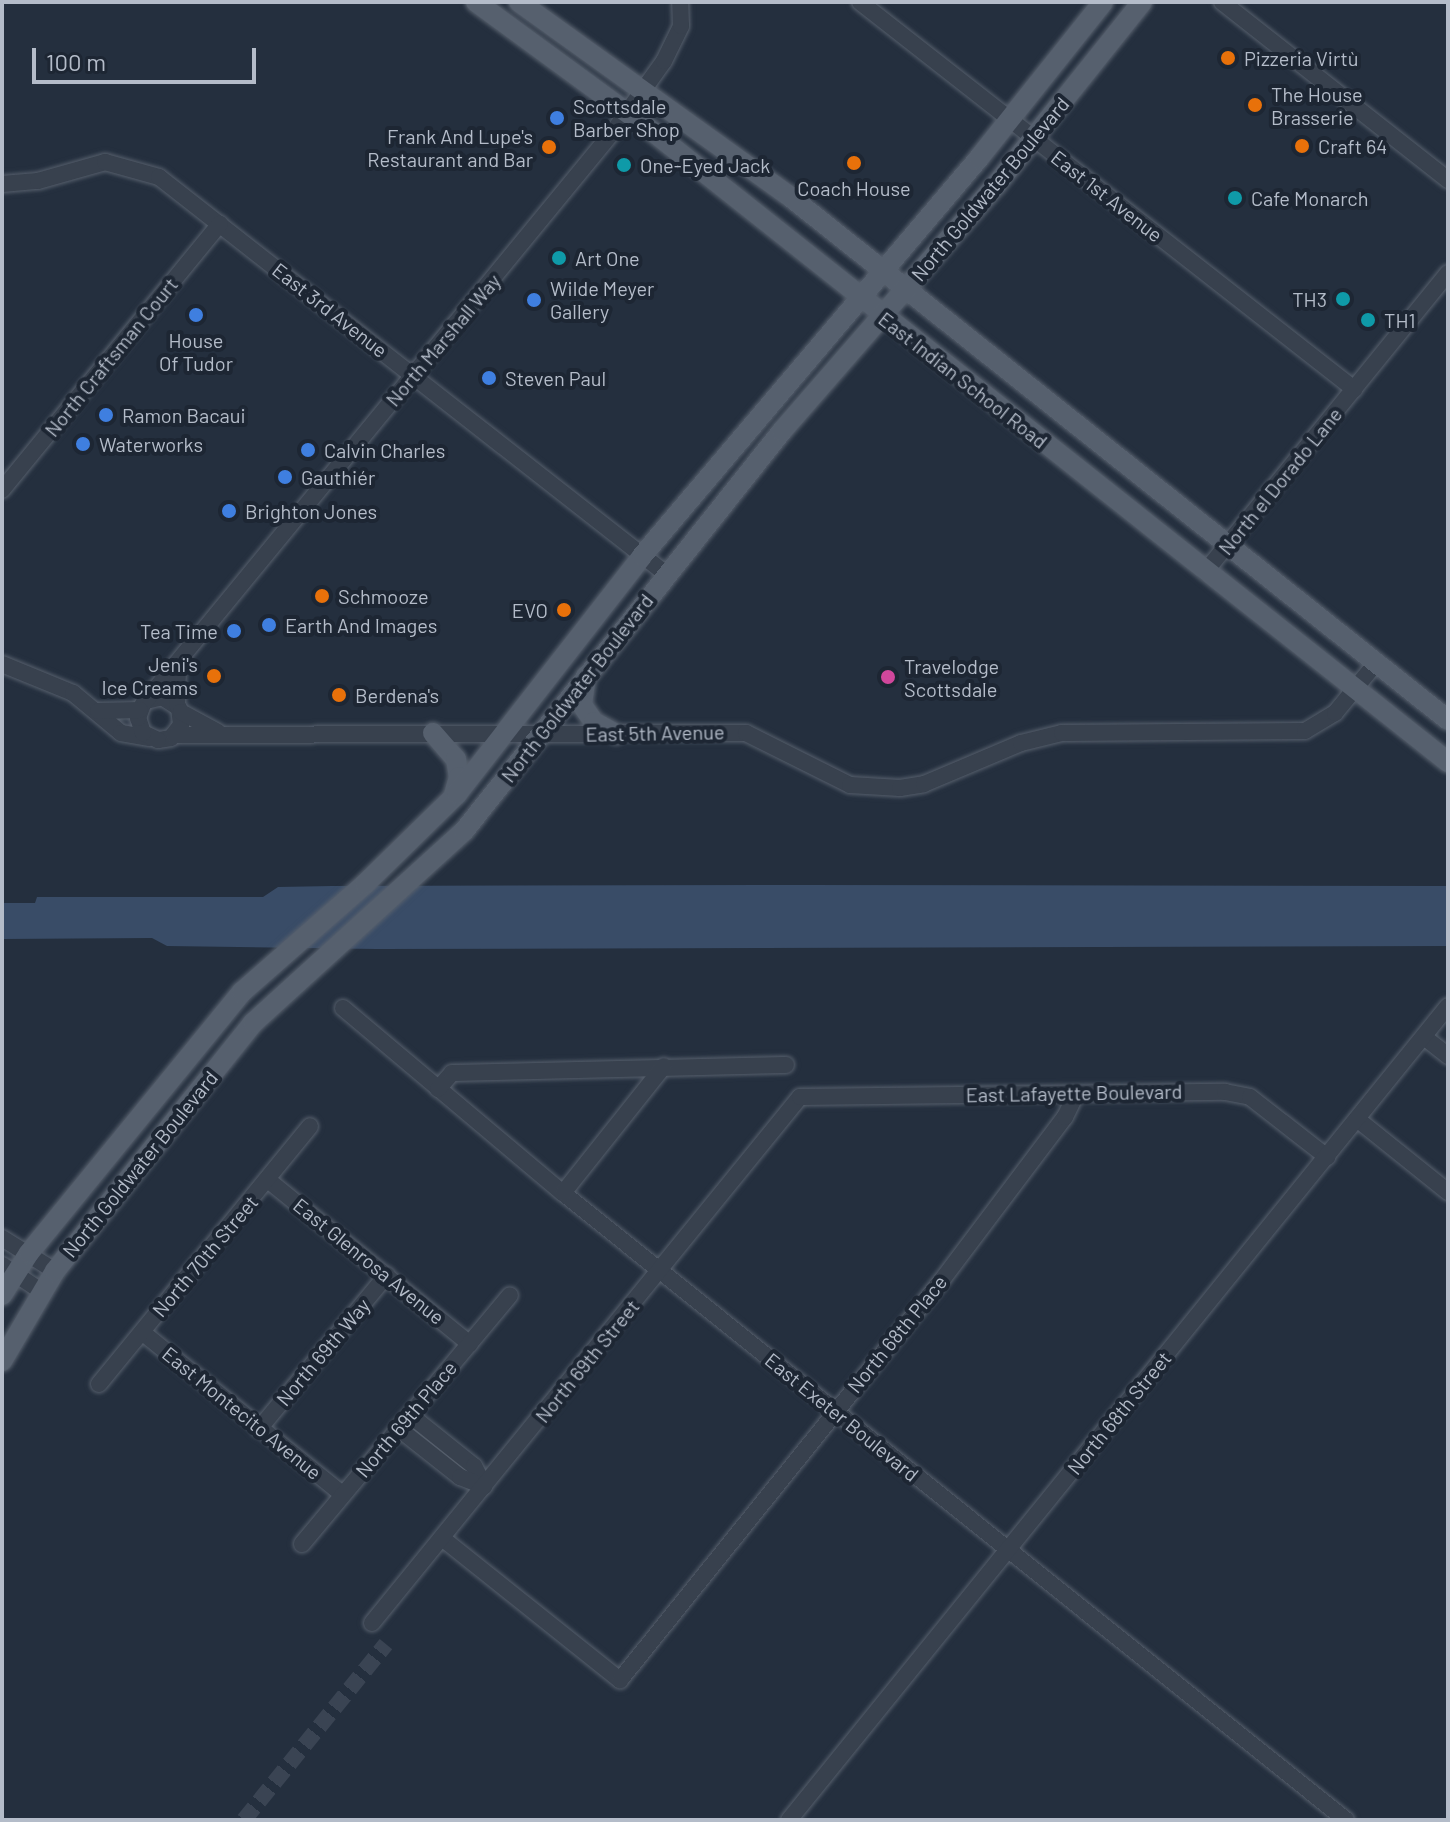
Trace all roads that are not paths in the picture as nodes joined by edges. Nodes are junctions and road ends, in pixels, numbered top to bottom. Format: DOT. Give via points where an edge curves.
graph roads {
  1 [pos="476,2"];
  2 [pos="519,2"];
  3 [pos="680,2"];
  4 [pos="860,2"];
  5 [pos="1103,2"];
  6 [pos="1142,2"];
  7 [pos="1222,2"];
  8 [pos="643,91"];
  9 [pos="627,112"];
  10 [pos="1011,119"];
  11 [pos="1034,138"];
  12 [pos="1448,180"];
  13 [pos="2,184"];
  14 [pos="220,224"];
  15 [pos="882,269"];
  16 [pos="1448,273"];
  17 [pos="907,289"];
  18 [pos="858,296"];
  19 [pos="881,316"];
  20 [pos="414,375"];
  21 [pos="1354,389"];
  22 [pos="2,490"];
  23 [pos="1228,543"];
  24 [pos="642,556"];
  25 [pos="1205,572"];
  26 [pos="666,574"];
  27 [pos="1376,663"];
  28 [pos="2,664"];
  29 [pos="178,665"];
  30 [pos="589,669"];
  31 [pos="1354,690"];
  32 [pos="143,705"];
  33 [pos="179,708"];
  34 [pos="98,711"];
  35 [pos="1448,720"];
  36 [pos="218,732"];
  37 [pos="433,733"];
  38 [pos="503,734"];
  39 [pos="616,734"];
  40 [pos="174,735"];
  41 [pos="538,735"];
  42 [pos="150,738"];
  43 [pos="1448,762"];
  44 [pos="453,798"];
  45 [pos="1448,1006"];
  46 [pos="343,1008"];
  47 [pos="1424,1037"];
  48 [pos="1448,1056"];
  49 [pos="786,1065"];
  50 [pos="664,1066"];
  51 [pos="438,1089"];
  52 [pos="1076,1094"];
  53 [pos="800,1097"];
  54 [pos="1357,1119"];
  55 [pos="310,1126"];
  56 [pos="1327,1157"];
  57 [pos="268,1180"];
  58 [pos="1448,1192"];
  59 [pos="563,1193"];
  60 [pos="2,1238"];
  61 [pos="29,1253"];
  62 [pos="9,1269"];
  63 [pos="660,1270"];
  64 [pos="55,1271"];
  65 [pos="387,1275"];
  66 [pos="41,1291"];
  67 [pos="2,1295"];
  68 [pos="510,1295"];
  69 [pos="142,1332"];
  70 [pos="470,1344"];
  71 [pos="2,1361"];
  72 [pos="99,1384"];
  73 [pos="835,1411"];
  74 [pos="404,1422"];
  75 [pos="259,1429"];
  76 [pos="484,1486"];
  77 [pos="342,1494"];
  78 [pos="442,1538"];
  79 [pos="302,1544"];
  80 [pos="1007,1550"];
  81 [pos="372,1623"];
  82 [pos="798,1817"];
  83 [pos="1346,1820"];
  1 -- 9 [label="main road, East Indian School Road"];
  2 -- 8 [label="main road, East Indian School Road"];
  3 -- 8 [label="street, North Marshall Way" via="681,26"];
  4 -- 10 [label="street, East 1st Avenue"];
  5 -- 10 [label="main road, North Goldwater Boulevard"];
  6 -- 11 [label="main road, North Goldwater Boulevard"];
  7 -- 12 [label="street"];
  8 -- 9 [label="street, North Marshall Way"];
  8 -- 15 [label="main road, East Indian School Road"];
  9 -- 18 [label="main road, East Indian School Road"];
  9 -- 20 [label="street, North Marshall Way"];
  10 -- 11 [label="street, East 1st Avenue"];
  10 -- 15 [label="main road, North Goldwater Boulevard"];
  11 -- 17 [label="main road, North Goldwater Boulevard"];
  11 -- 21 [label="street, East 1st Avenue"];
  13 -- 14 [label="street, East 3rd Avenue" via="120,163 159,177"];
  14 -- 20 [label="street, East 3rd Avenue"];
  14 -- 22 [label="street, North Craftsman Court"];
  15 -- 17 [label="main road, East Indian School Road"];
  15 -- 18 [label="main road, North Goldwater Boulevard"];
  16 -- 21 [label="street"];
  17 -- 19 [label="main road, North Goldwater Boulevard"];
  17 -- 23 [label="main road, East Indian School Road"];
  18 -- 19 [label="main road, East Indian School Road"];
  18 -- 24 [label="main road, North Goldwater Boulevard"];
  19 -- 25 [label="main road, East Indian School Road"];
  19 -- 26 [label="main road, North Goldwater Boulevard"];
  20 -- 24 [label="street, East 3rd Avenue"];
  20 -- 29 [label="street, North Marshall Way"];
  21 -- 23 [label="street, North el Dorado Lane"];
  23 -- 25 [label="street, North el Dorado Lane"];
  23 -- 27 [label="main road, East Indian School Road"];
  24 -- 26 [label="street, East 3rd Avenue"];
  24 -- 38 [label="main road, North Goldwater Boulevard"];
  25 -- 31 [label="main road, East Indian School Road"];
  26 -- 30 [label="main road, North Goldwater Boulevard"];
  27 -- 31 [label="street, East 5th Avenue"];
  27 -- 35 [label="main road, East Indian School Road"];
  28 -- 34 [label="street" via="63,688"];
  29 -- 32 [label="street, North Marshall Way"];
  29 -- 33 [label="street"];
  30 -- 39 [label="main road" via="582,705 594,722"];
  30 -- 41 [label="main road, North Goldwater Boulevard"];
  31 -- 39 [label="street, East 5th Avenue" via="1335,713 1305,731 1062,733 900,788 850,785 746,733"];
  31 -- 43 [label="main road, East Indian School Road"];
  32 -- 33 [label="street" via="162,697"];
  32 -- 34 [label="street"];
  32 -- 42 [label="street" via="139,725"];
  33 -- 36 [label="street, East 5th Avenue"];
  33 -- 40 [label="street"];
  34 -- 42 [label="street" via="121,733"];
  36 -- 37 [label="street, East 5th Avenue"];
  36 -- 40 [label="street, East 5th Avenue"];
  37 -- 38 [label="street, East 5th Avenue"];
  37 -- 44 [label="main road" via="456,759 459,777"];
  38 -- 41 [label="street, East 5th Avenue"];
  38 -- 44 [label="main road, North Goldwater Boulevard"];
  39 -- 41 [label="street, East 5th Avenue"];
  40 -- 42 [label="street"];
  41 -- 64 [label="main road, North Goldwater Boulevard" via="472,822 412,883 253,1023"];
  44 -- 61 [label="main road, North Goldwater Boulevard" via="365,884 285,951 201,1039"];
  45 -- 47 [label="street, North 68th Street"];
  46 -- 51 [label="street, East Exeter Boulevard"];
  47 -- 48 [label="street"];
  47 -- 54 [label="street, North 68th Street"];
  49 -- 50 [label="street"];
  50 -- 51 [label="street" via="452,1073"];
  50 -- 59 [label="street"];
  51 -- 59 [label="street, East Exeter Boulevard"];
  52 -- 53 [label="street, East Lafayette Boulevard"];
  52 -- 56 [label="street, East Lafayette Boulevard" via="1193,1091 1250,1097"];
  52 -- 73 [label="street, North 68th Place" via="1065,1117"];
  53 -- 63 [label="street, North 69th Street"];
  54 -- 56 [label="street, North 68th Street"];
  54 -- 58 [label="street"];
  55 -- 57 [label="street, North 70th Street"];
  56 -- 80 [label="street, North 68th Street"];
  57 -- 65 [label="street, East Glenrosa Avenue"];
  57 -- 69 [label="street, North 70th Street"];
  59 -- 63 [label="street, East Exeter Boulevard"];
  60 -- 61 [label="street"];
  61 -- 62 [label="main road, North Goldwater Boulevard"];
  61 -- 64 [label="street"];
  62 -- 66 [label="street"];
  62 -- 67 [label="main road, North Goldwater Boulevard"];
  63 -- 73 [label="street, East Exeter Boulevard"];
  63 -- 76 [label="street, North 69th Street"];
  64 -- 66 [label="main road, North Goldwater Boulevard"];
  65 -- 70 [label="street, East Glenrosa Avenue"];
  65 -- 75 [label="street, North 69th Way"];
  66 -- 71 [label="main road, North Goldwater Boulevard"];
  68 -- 70 [label="street, North 69th Place"];
  69 -- 72 [label="street, North 70th Street"];
  69 -- 75 [label="street, East Montecito Avenue"];
  70 -- 74 [label="street, North 69th Place"];
  73 -- 78 [label="street, North 68th Place" via="620,1680"];
  73 -- 80 [label="street, East Exeter Boulevard"];
  74 -- 76 [label="street" via="460,1477"];
  74 -- 77 [label="street, North 69th Place"];
  75 -- 77 [label="street, East Montecito Avenue"];
  76 -- 78 [label="street, North 69th Street"];
  77 -- 79 [label="street, North 69th Place"];
  78 -- 81 [label="street, North 69th Street"];
  80 -- 82 [label="street, North 68th Street"];
  80 -- 83 [label="street, East Exeter Boulevard"];
}
